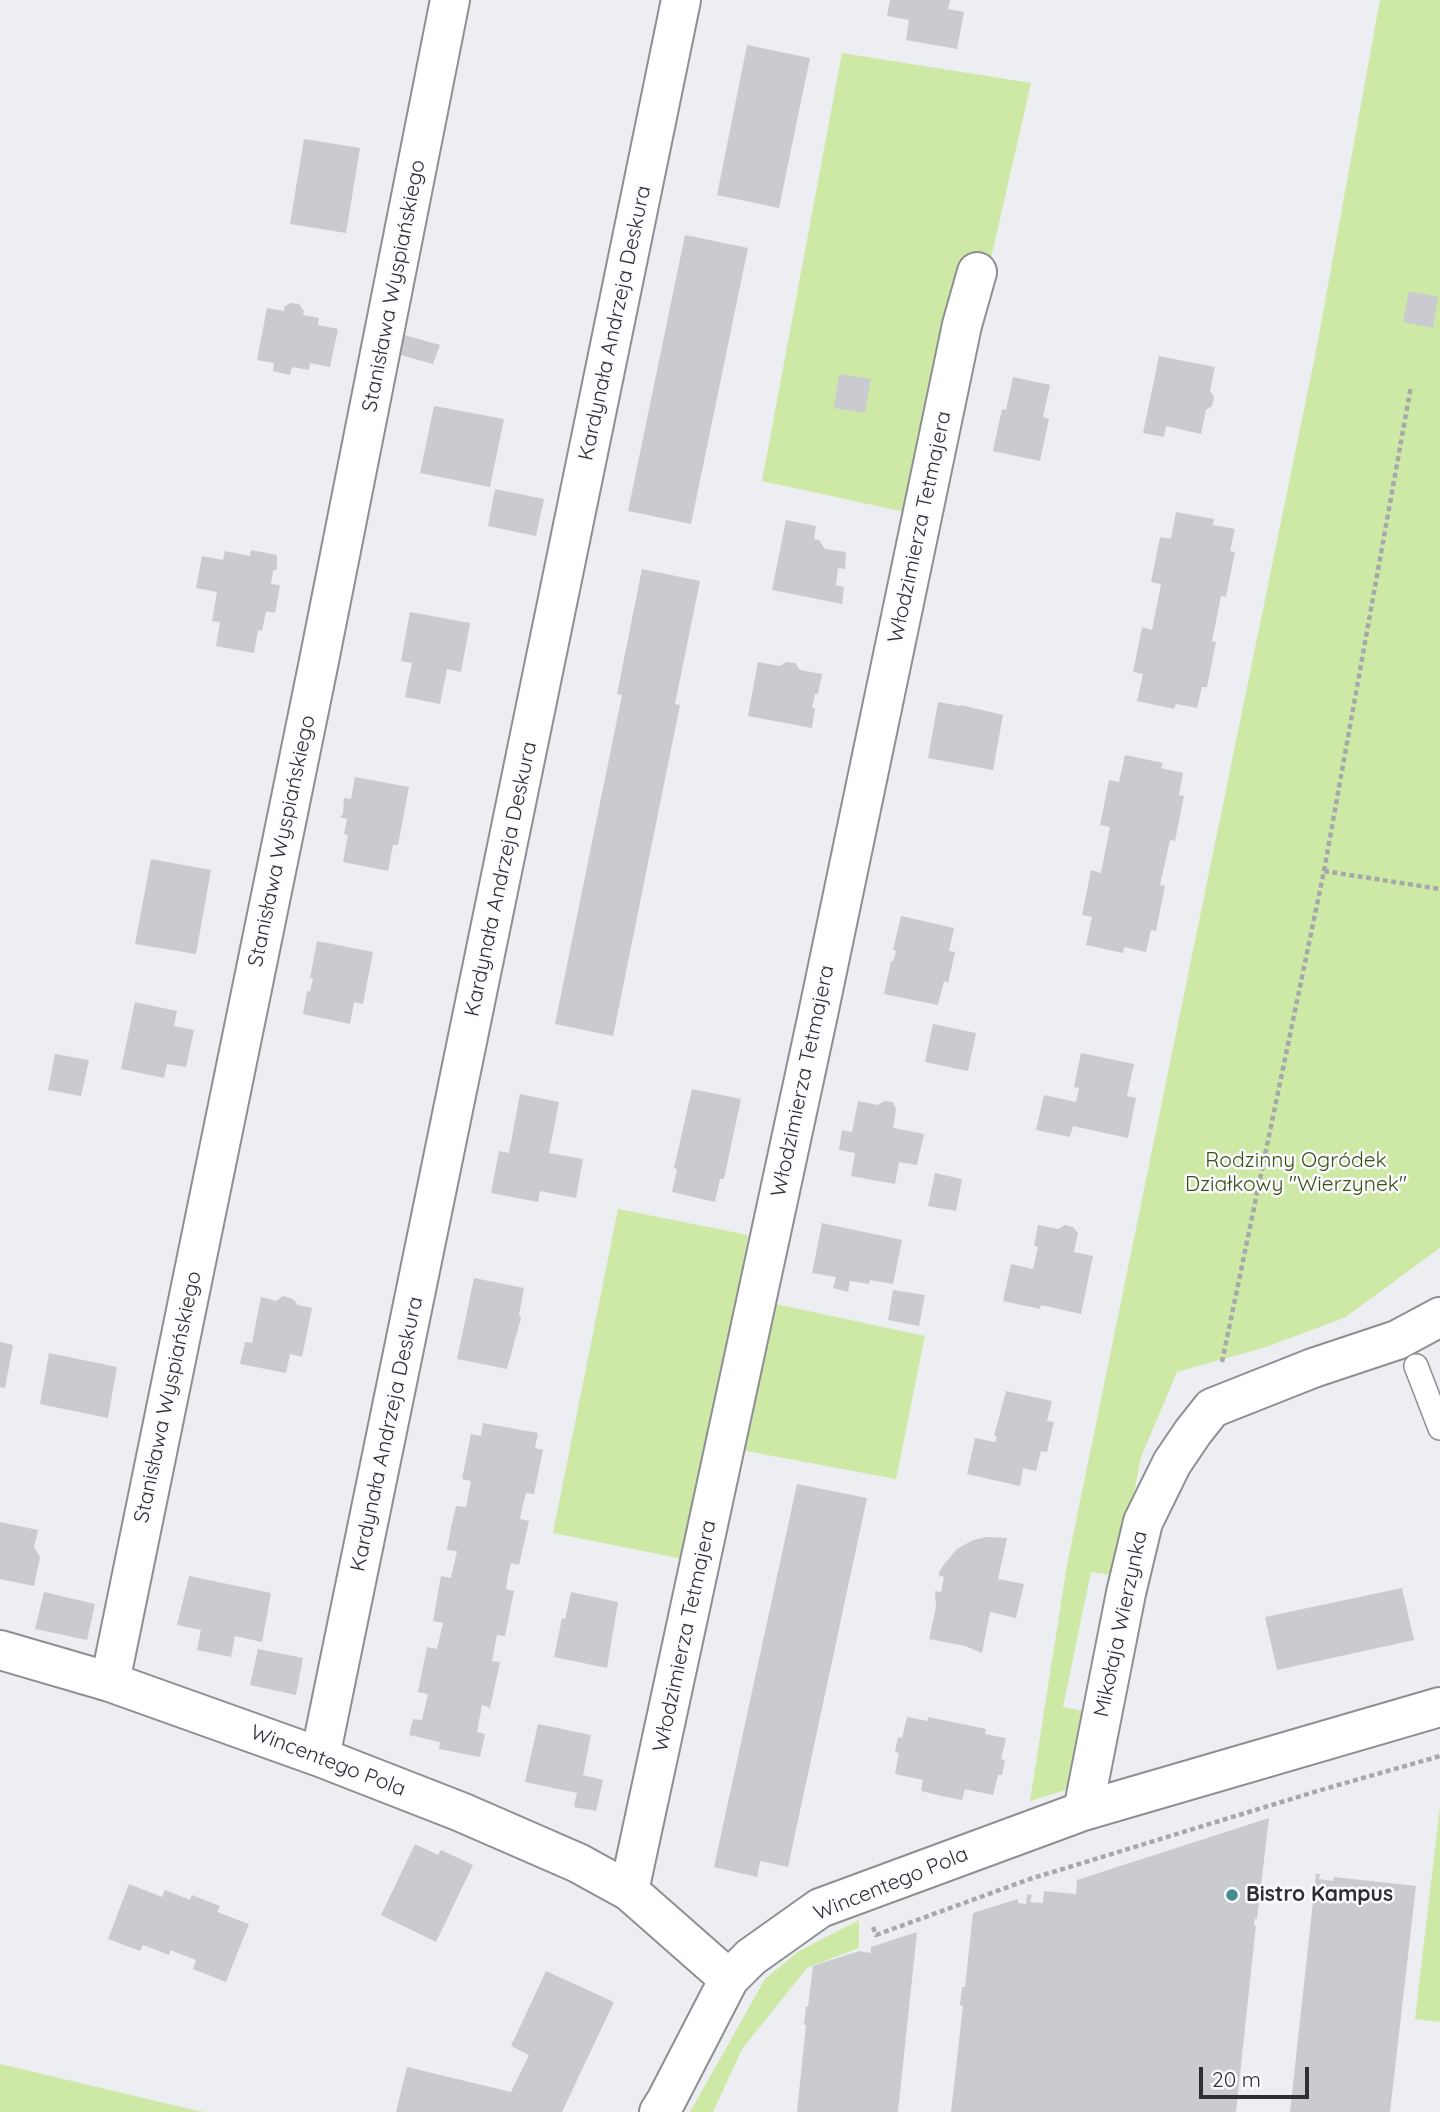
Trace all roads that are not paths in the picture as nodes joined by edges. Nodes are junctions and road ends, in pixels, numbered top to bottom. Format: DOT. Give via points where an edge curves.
graph roads {
  1 [pos="450,0"];
  2 [pos="681,0"];
  3 [pos="977,272"];
  4 [pos="1440,1317"];
  5 [pos="1416,1366"];
  6 [pos="1440,1428"];
  7 [pos="0,1650"];
  8 [pos="110,1682"];
  9 [pos="1440,1707"];
  10 [pos="320,1757"];
  11 [pos="1083,1811"];
  12 [pos="629,1891"];
  13 [pos="729,1979"];
  14 [pos="659,2112"];
  1 -- 8 [label="street, Stanisława Wyspiańskiego"];
  2 -- 10 [label="street, Kardynała Andrzeja Deskura"];
  3 -- 12 [label="street, Włodzimierza Tetmajera" via="962,325"];
  4 -- 11 [label="street, Mikołaja Wierzynka" via="1397,1340 1212,1408 1172,1463 1143,1522"];
  5 -- 6 [label="lane"];
  7 -- 8 [label="street, Wincentego Pola"];
  8 -- 10 [label="street, Wincentego Pola"];
  9 -- 11 [label="street, Wincentego Pola"];
  10 -- 12 [label="street, Wincentego Pola" via="502,1829"];
  11 -- 13 [label="street, Wincentego Pola" via="820,1908 751,1957"];
  12 -- 13 [label="street, Wincentego Pola"];
  13 -- 14 [label="street"];
}
